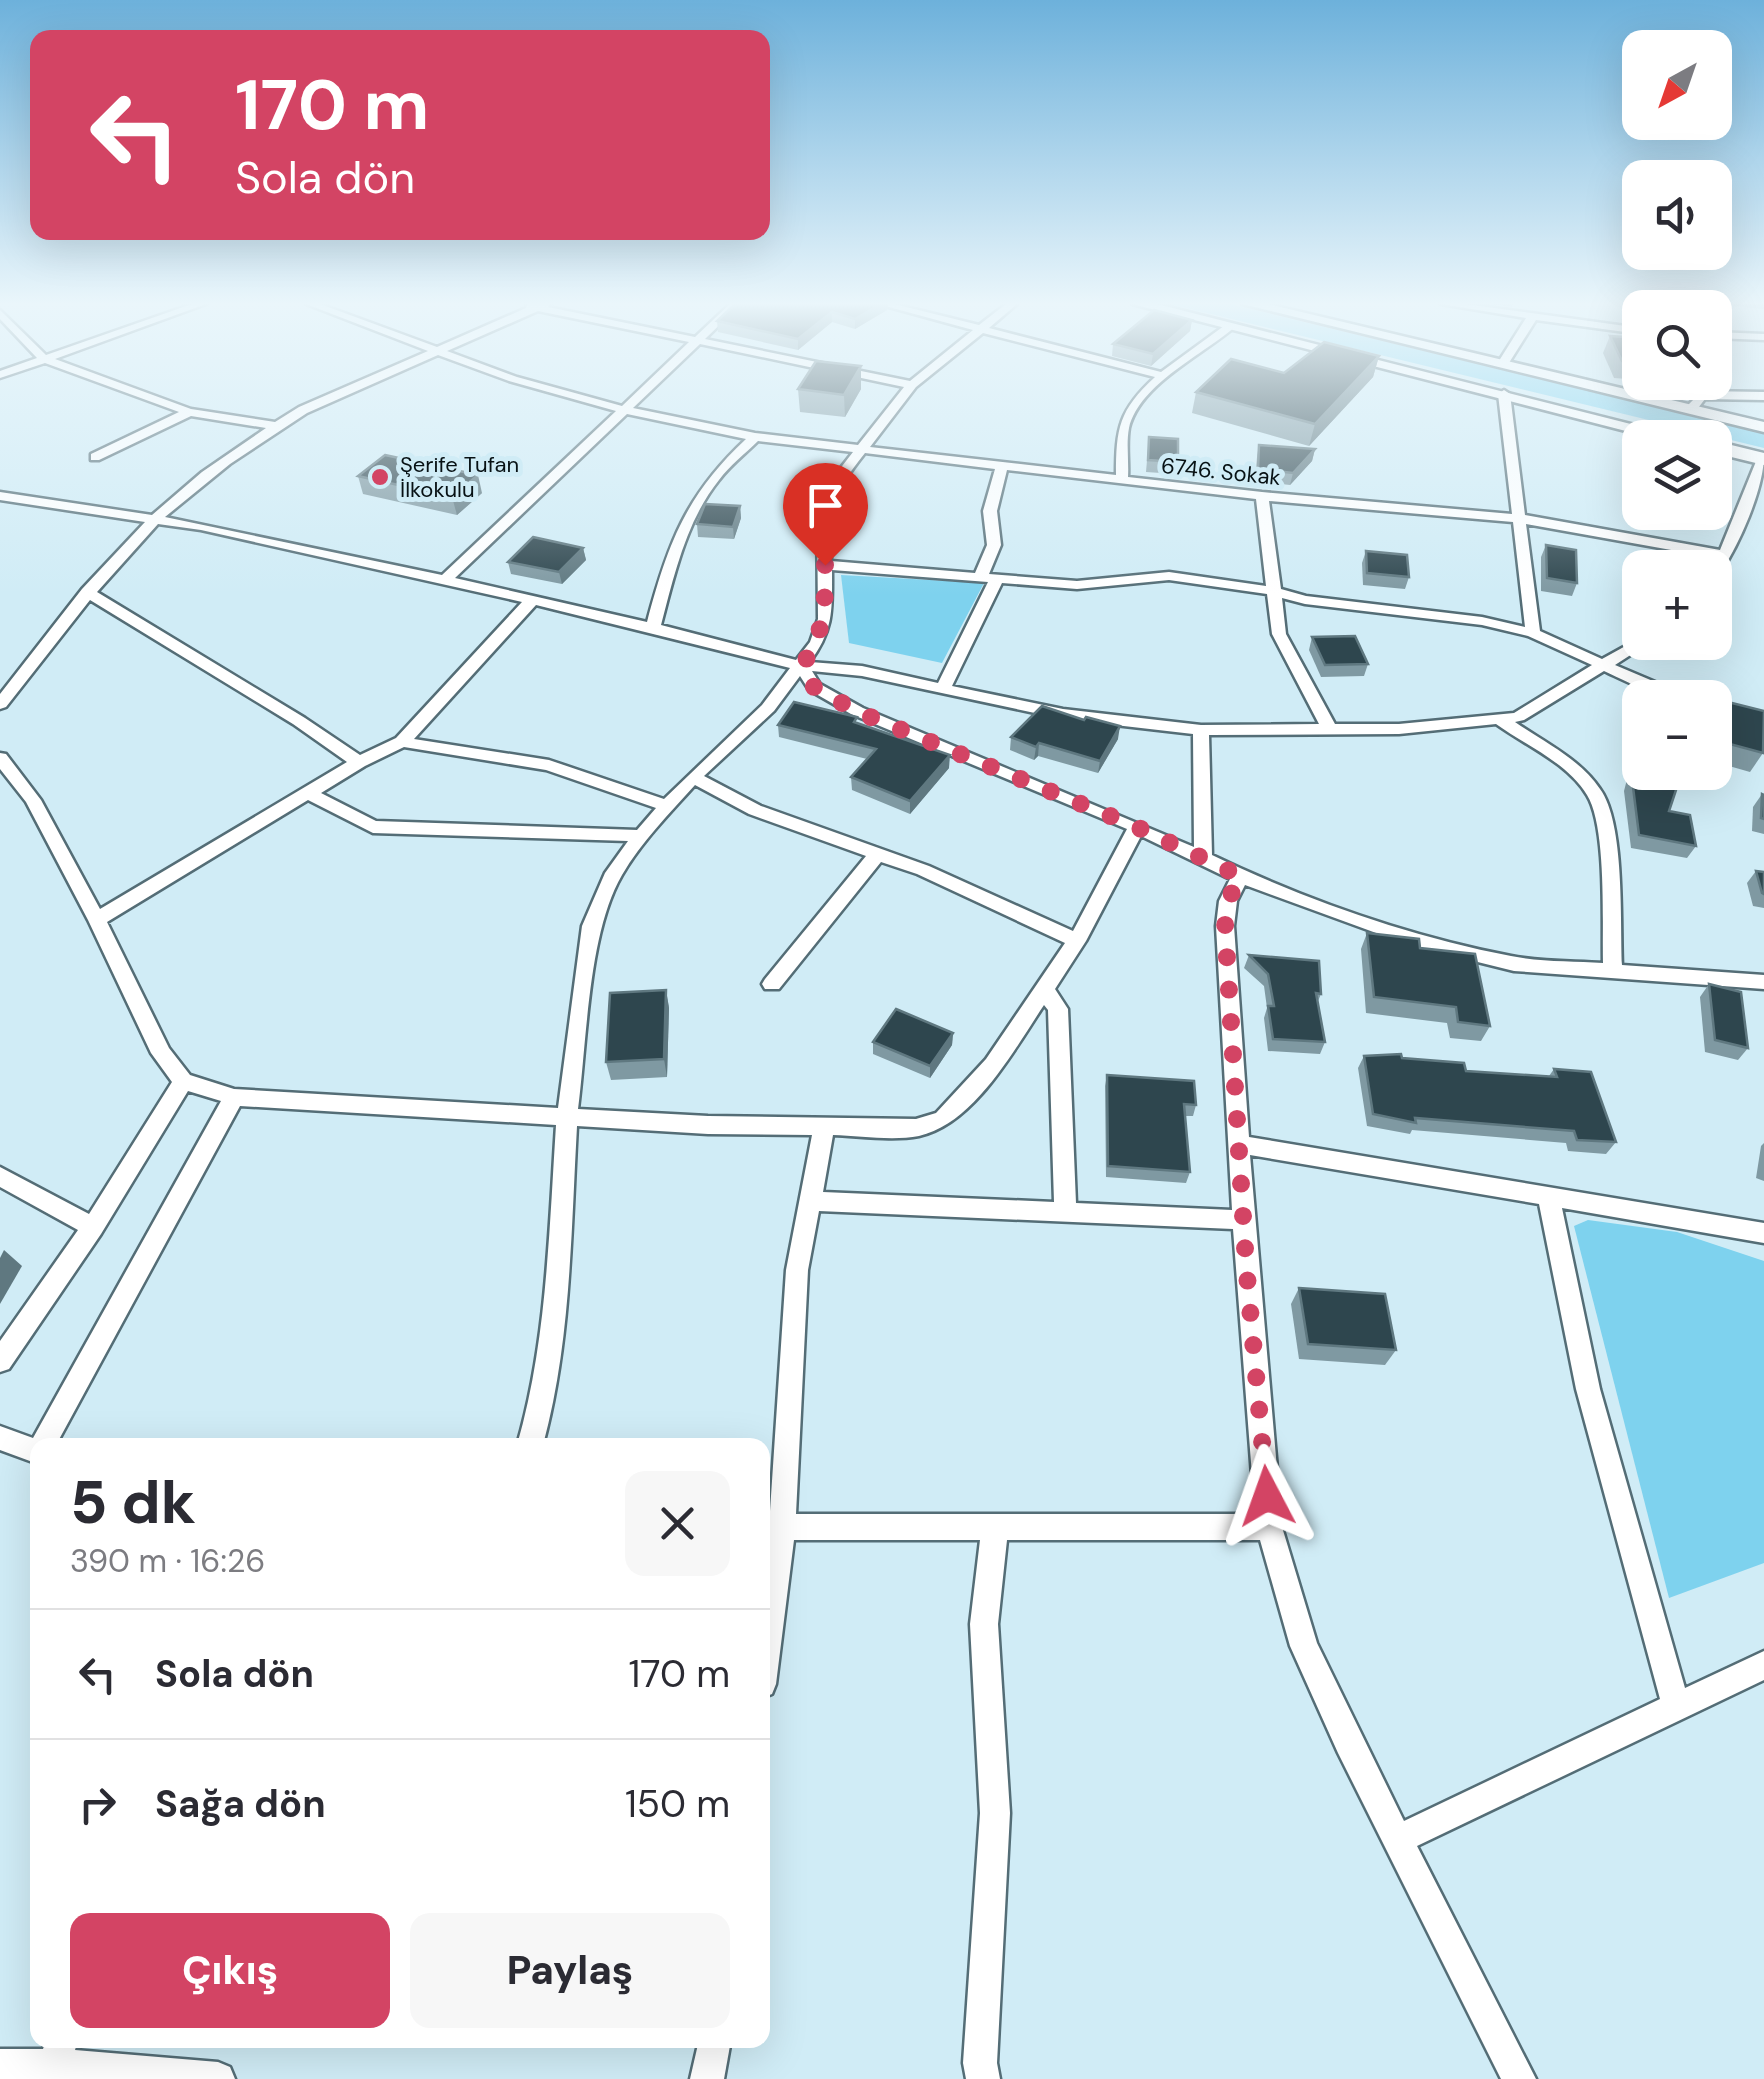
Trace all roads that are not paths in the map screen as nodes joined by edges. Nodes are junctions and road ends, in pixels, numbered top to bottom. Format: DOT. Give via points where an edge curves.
graph roads {
  1 [pos="159,401"];
  2 [pos="324,401"];
  3 [pos="592,401"];
  4 [pos="634,401"];
  5 [pos="899,401"];
  6 [pos="1138,401"];
  7 [pos="1505,401"];
  8 [pos="1532,401"];
  9 [pos="1658,401"];
  10 [pos="1697,401"];
  11 [pos="1691,409"];
  12 [pos="625,410"];
  13 [pos="189,412"];
  14 [pos="1622,424"];
  15 [pos="276,426"];
  16 [pos="1764,426"];
  17 [pos="755,437"];
  18 [pos="862,449"];
  19 [pos="1732,451"];
  20 [pos="95,457"];
  21 [pos="1764,459"];
  22 [pos="1002,466"];
  23 [pos="1122,480"];
  24 [pos="1262,496"];
  25 [pos="2,499"];
  26 [pos="1517,518"];
  27 [pos="155,519"];
  28 [pos="1697,550"];
  29 [pos="1727,550"];
  30 [pos="825,565"];
  31 [pos="989,577"];
  32 [pos="442,582"];
  33 [pos="1273,591"];
  34 [pos="87,592"];
  35 [pos="532,600"];
  36 [pos="653,627"];
  37 [pos="1533,634"];
  38 [pos="1622,655"];
  39 [pos="802,666"];
  40 [pos="1605,666"];
  41 [pos="1636,680"];
  42 [pos="943,688"];
  43 [pos="0,704"];
  44 [pos="1502,720"];
  45 [pos="1329,729"];
  46 [pos="1201,730"];
  47 [pos="402,742"];
  48 [pos="0,758"];
  49 [pos="359,762"];
  50 [pos="693,776"];
  51 [pos="308,793"];
  52 [pos="667,806"];
  53 [pos="1137,827"];
  54 [pos="642,836"];
  55 [pos="878,854"];
  56 [pos="1203,858"];
  57 [pos="1240,876"];
  58 [pos="98,920"];
  59 [pos="1077,941"];
  60 [pos="1613,972"];
  61 [pos="1764,982"];
  62 [pos="772,984"];
  63 [pos="1044,988"];
  64 [pos="183,1081"];
  65 [pos="234,1097"];
  66 [pos="567,1118"];
  67 [pos="824,1127"];
  68 [pos="1238,1144"];
  69 [pos="0,1176"];
  70 [pos="1549,1196"];
  71 [pos="810,1202"];
  72 [pos="1066,1212"];
  73 [pos="1243,1220"];
  74 [pos="93,1227"];
  75 [pos="1764,1233"];
  76 [pos="0,1360"];
  77 [pos="0,1438"];
  78 [pos="46,1438"];
  79 [pos="532,1438"];
  80 [pos="30,1449"];
  81 [pos="772,1524"];
  82 [pos="995,1527"];
  83 [pos="1269,1528"];
  84 [pos="770,1556"];
  85 [pos="1764,1665"];
  86 [pos="1676,1704"];
  87 [pos="1397,1840"];
  88 [pos="714,2048"];
  89 [pos="56,2061"];
  90 [pos="0,2066"];
  91 [pos="218,2079"];
  92 [pos="707,2079"];
  93 [pos="983,2079"];
  94 [pos="1520,2079"];
  1 -- 13 [label="street"];
  2 -- 15 [label="street"];
  3 -- 12 [label="street, 6746. Sokak"];
  4 -- 12 [label="street"];
  5 -- 18 [label="street"];
  6 -- 23 [label="street" via="1124,427"];
  7 -- 26 [label="street"];
  8 -- 14 [label="main road"];
  9 -- 11 [label="main road"];
  10 -- 11 [label="street"];
  11 -- 16 [label="main road"];
  12 -- 17 [label="street, 6746. Sokak"];
  12 -- 32 [label="street"];
  13 -- 15 [label="street"];
  13 -- 20 [label="street"];
  15 -- 27 [label="street"];
  17 -- 18 [label="street, 6746. Sokak"];
  17 -- 36 [label="street" via="711,480 668,565"];
  18 -- 22 [label="street, 6746. Sokak"];
  18 -- 30 [label="street" via="824,509"];
  19 -- 21 [label="main road"];
  21 -- 29 [label="street"];
  22 -- 23 [label="street, 6746. Sokak"];
  22 -- 31 [label="street" via="990,511"];
  23 -- 24 [label="street, 6746. Sokak"];
  24 -- 26 [label="street, 6746. Sokak"];
  24 -- 33 [label="street"];
  25 -- 27 [label="street"];
  26 -- 28 [label="street, 6746. Sokak"];
  26 -- 37 [label="street"];
  27 -- 32 [label="street"];
  27 -- 34 [label="street"];
  30 -- 31 [label="street"];
  30 -- 39 [label="street" via="825,619"];
  31 -- 33 [label="street" via="1077,585 1169,576"];
  31 -- 42 [label="street"];
  32 -- 35 [label="street"];
  33 -- 37 [label="street"];
  33 -- 45 [label="street" via="1279,634"];
  34 -- 43 [label="street"];
  34 -- 49 [label="street"];
  35 -- 36 [label="street"];
  35 -- 47 [label="street"];
  36 -- 39 [label="street"];
  37 -- 40 [label="street"];
  38 -- 40 [label="street"];
  39 -- 42 [label="street" via="862,670"];
  39 -- 50 [label="street" via="768,708"];
  39 -- 53 [label="street" via="814,687 856,711"];
  40 -- 41 [label="street"];
  40 -- 44 [label="street" via="1518,718"];
  42 -- 46 [label="street" via="1063,714"];
  44 -- 45 [label="street"];
  44 -- 60 [label="street" via="1596,794 1608,867"];
  45 -- 46 [label="street"];
  46 -- 56 [label="street"];
  47 -- 49 [label="street"];
  47 -- 52 [label="street" via="549,765"];
  48 -- 58 [label="street" via="33,800"];
  49 -- 51 [label="street"];
  50 -- 52 [label="street"];
  50 -- 55 [label="street" via="755,810"];
  51 -- 54 [label="street" via="373,827"];
  51 -- 58 [label="street"];
  52 -- 54 [label="street"];
  53 -- 56 [label="street"];
  53 -- 59 [label="street"];
  54 -- 66 [label="street" via="614,873 590,926"];
  55 -- 59 [label="street"];
  55 -- 62 [label="street"];
  56 -- 57 [label="street"];
  57 -- 60 [label="street" via="1351,920 1463,953"];
  57 -- 68 [label="street" via="1225,926"];
  58 -- 64 [label="street" via="161,1053"];
  59 -- 63 [label="street"];
  60 -- 61 [label="street"];
  63 -- 67 [label="street" via="993,1064 943,1119 916,1128"];
  63 -- 72 [label="street" via="1058,1009"];
  64 -- 65 [label="street"];
  64 -- 74 [label="street"];
  65 -- 66 [label="street"];
  65 -- 78 [label="street"];
  66 -- 67 [label="street"];
  66 -- 79 [label="street" via="556,1295"];
  67 -- 71 [label="street"];
  68 -- 70 [label="street"];
  68 -- 73 [label="street"];
  69 -- 74 [label="street"];
  70 -- 75 [label="street"];
  70 -- 86 [label="street" via="1594,1415"];
  71 -- 72 [label="street"];
  71 -- 81 [label="street"];
  72 -- 73 [label="street"];
  73 -- 83 [label="street"];
  74 -- 76 [label="street"];
  77 -- 80 [label="street"];
  81 -- 82 [label="street"];
  81 -- 84 [label="street"];
  82 -- 83 [label="street"];
  82 -- 93 [label="street" via="984,1624 994,1813"];
  83 -- 87 [label="street" via="1304,1646"];
  85 -- 86 [label="street"];
  86 -- 87 [label="street"];
  87 -- 94 [label="street"];
  88 -- 92 [label="street"];
  89 -- 90 [label="street"];
  89 -- 91 [label="street"];
}
